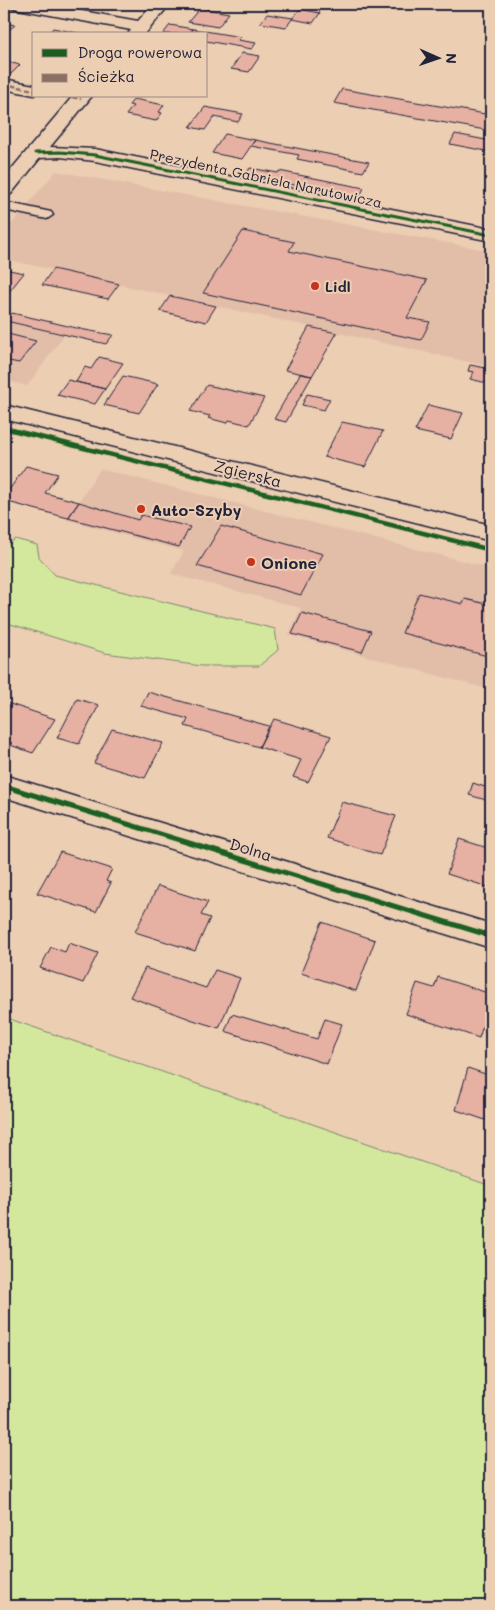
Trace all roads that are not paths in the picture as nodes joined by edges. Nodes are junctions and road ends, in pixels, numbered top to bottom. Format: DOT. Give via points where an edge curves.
graph roads {
  1 [pos="18,4"];
  2 [pos="162,4"];
  3 [pos="139,30"];
  4 [pos="4,84"];
  5 [pos="32,90"];
  6 [pos="75,98"];
  7 [pos="36,153"];
  8 [pos="4,190"];
  9 [pos="4,206"];
  10 [pos="47,215"];
  11 [pos="491,235"];
  12 [pos="4,412"];
  13 [pos="491,533"];
  14 [pos="4,786"];
  15 [pos="491,936"];
  1 -- 3 [label="street"];
  2 -- 3 [label="street"];
  4 -- 5 [label="street"];
  6 -- 7 [label="street"];
  7 -- 8 [label="street"];
  7 -- 11 [label="street, Prezydenta Gabriela Narutowicza" via="95,155"];
  9 -- 10 [label="lane"];
  12 -- 13 [label="street, Zgierska"];
  14 -- 15 [label="street, Dolna"];
}
